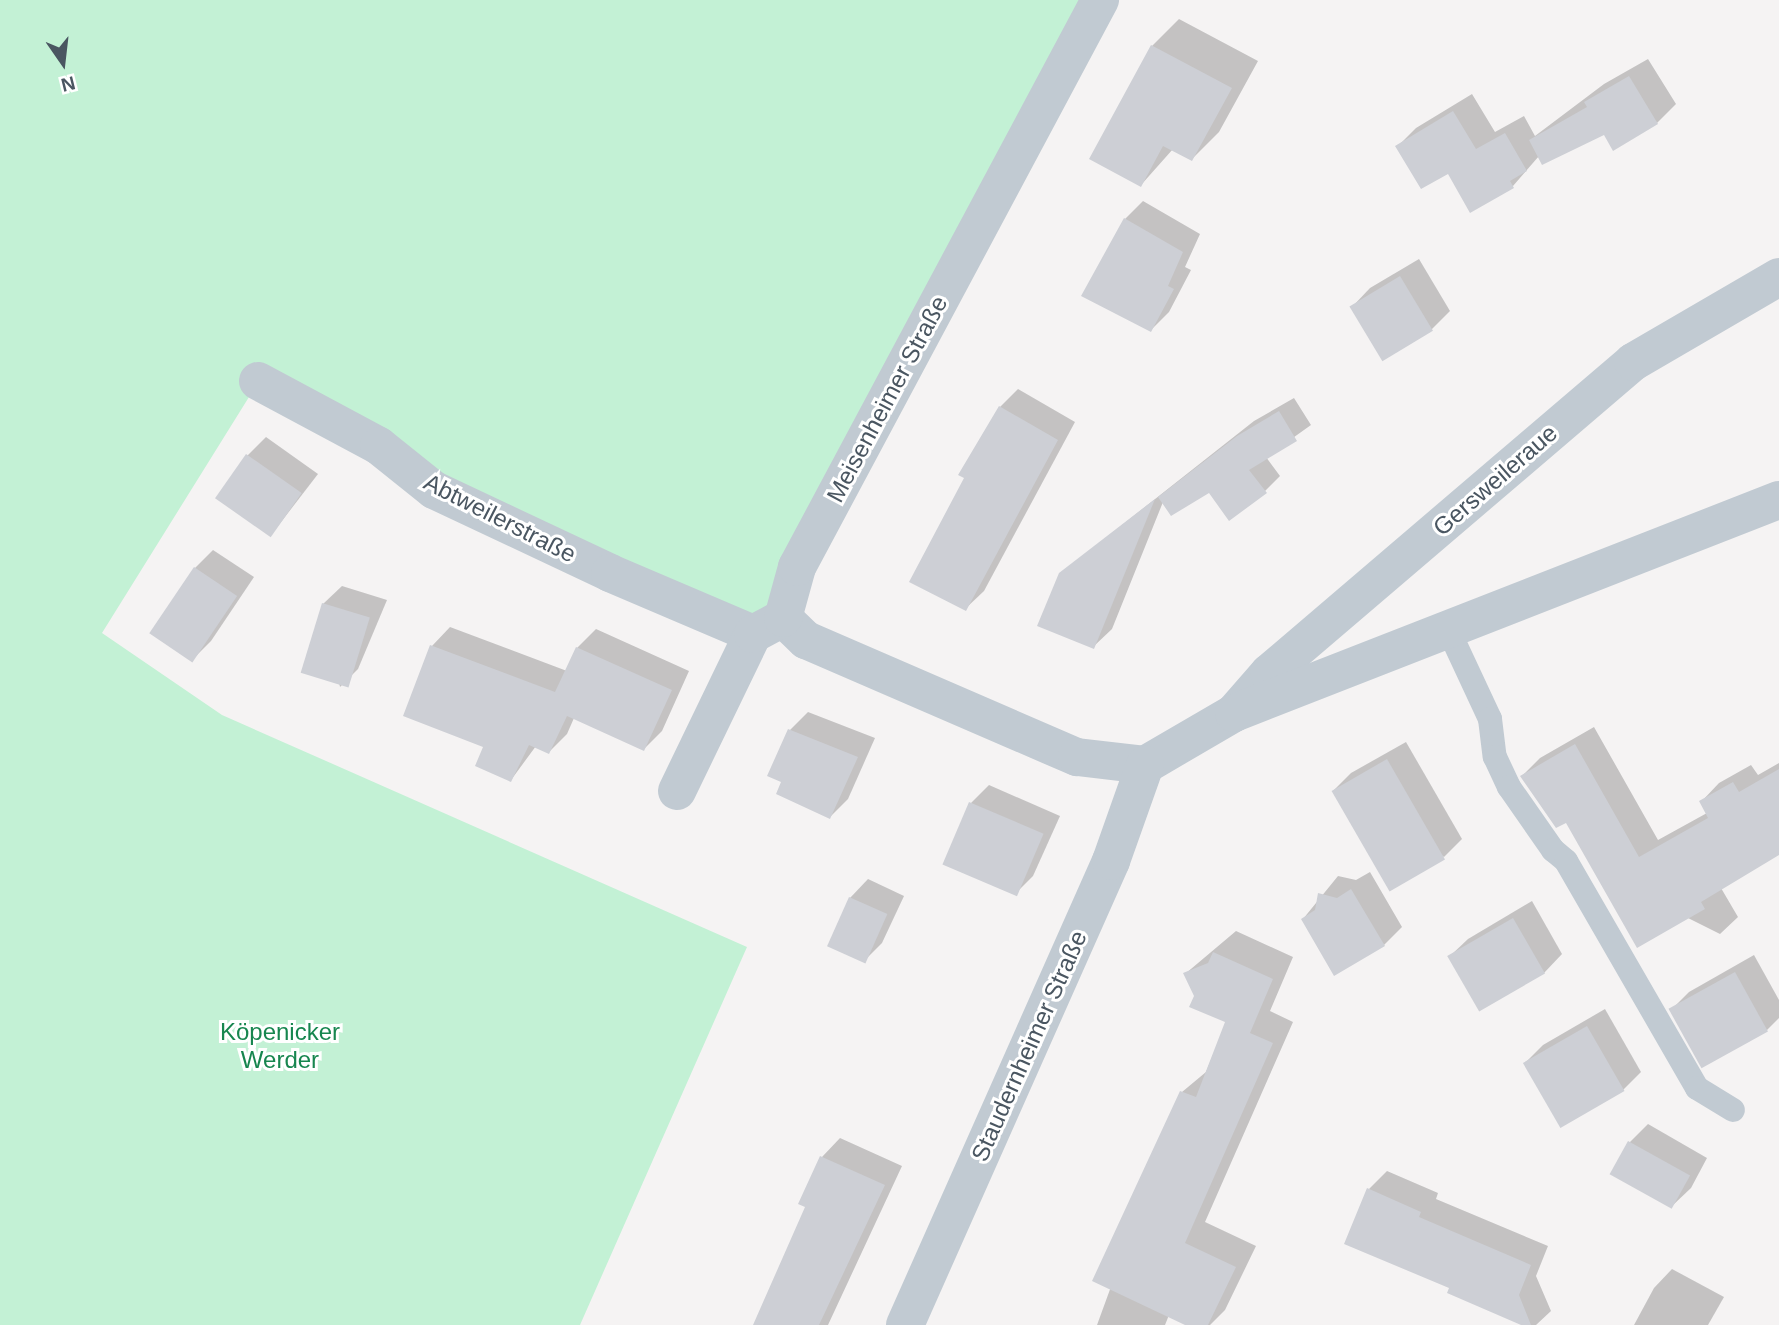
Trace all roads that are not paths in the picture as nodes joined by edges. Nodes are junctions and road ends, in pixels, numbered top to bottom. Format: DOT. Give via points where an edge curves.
graph roads {
  1 [pos="1100,0"];
  2 [pos="1779,277"];
  3 [pos="258,381"];
  4 [pos="1779,500"];
  5 [pos="768,626"];
  6 [pos="1449,631"];
  7 [pos="1234,713"];
  8 [pos="1145,765"];
  9 [pos="677,791"];
  10 [pos="1733,1110"];
  11 [pos="905,1325"];
  1 -- 5 [label="street, Meisenheimer Straße"];
  2 -- 7 [label="street, Gersweileraue" via="1633,362 1269,673"];
  3 -- 5 [label="street, Abtweilerstraße" via="379,446 434,489 610,573"];
  4 -- 6 [label="street, Gersweileraue"];
  5 -- 8 [label="street, Abtweilerstraße" via="1077,757"];
  5 -- 9 [label="street, Meisenheimer Straße"];
  6 -- 7 [label="street, Gersweileraue"];
  6 -- 10 [label="lane" via="1490,719 1495,757 1509,787 1553,850 1566,861 1697,1088"];
  7 -- 8 [label="street, Gersweileraue"];
  8 -- 11 [label="street, Staudernheimer Straße" via="1111,861"];
}
